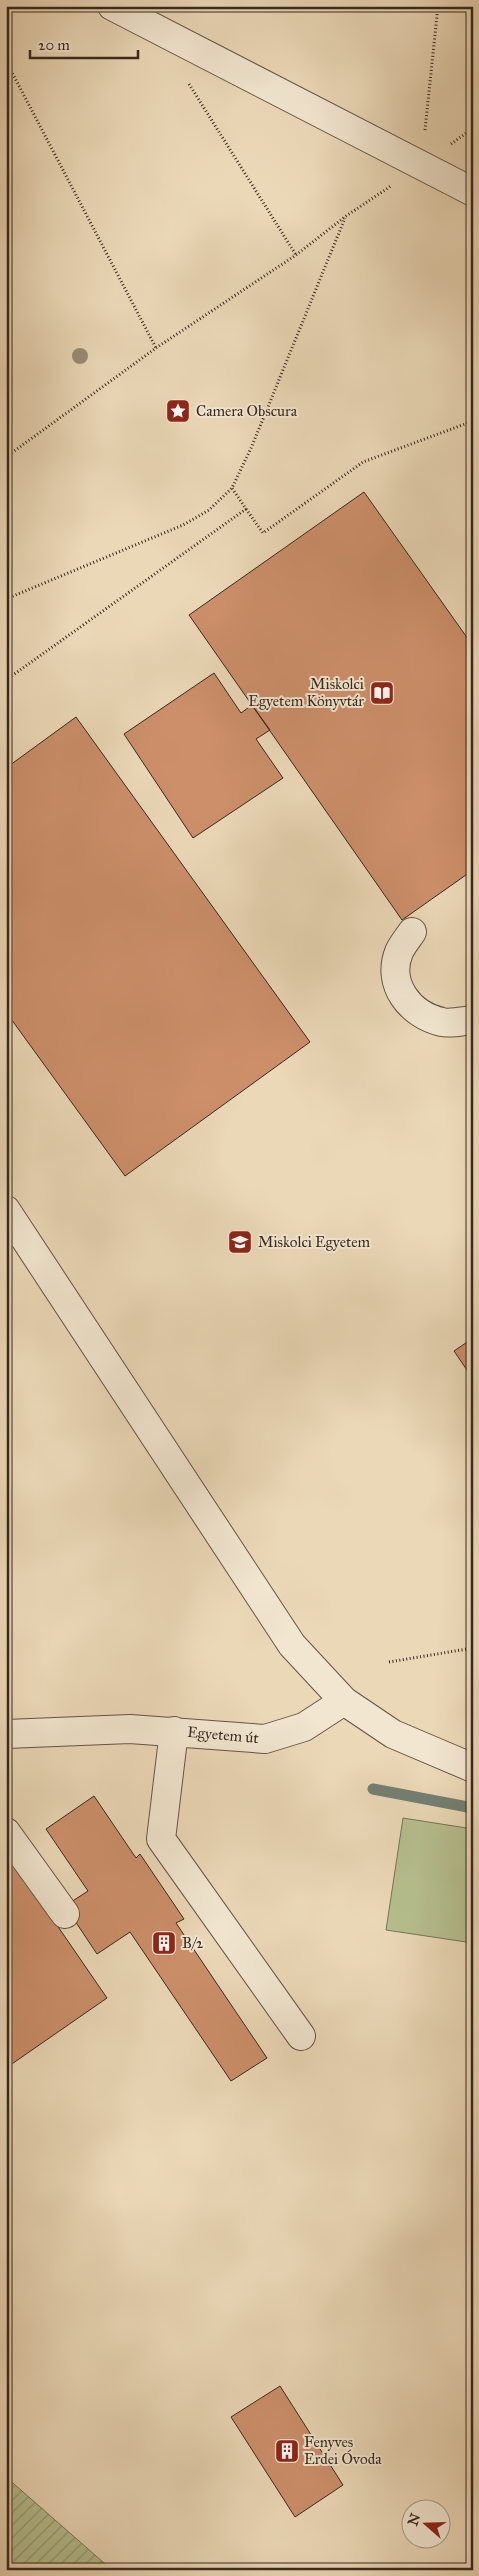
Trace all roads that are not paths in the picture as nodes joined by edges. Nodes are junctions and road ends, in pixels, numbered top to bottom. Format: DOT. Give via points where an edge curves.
graph roads {
  1 [pos="112,6"];
  2 [pos="473,192"];
  3 [pos="412,932"];
  4 [pos="473,1020"];
  5 [pos="6,1210"];
  6 [pos="344,1701"];
  7 [pos="174,1731"];
  8 [pos="6,1734"];
  9 [pos="473,1768"];
  10 [pos="6,1832"];
  11 [pos="64,1914"];
  12 [pos="301,2036"];
  1 -- 2 [label="street"];
  3 -- 4 [label="street" via="399,952 395,975 402,997 419,1013 443,1023"];
  5 -- 6 [label="street" via="292,1645"];
  6 -- 7 [label="street, Egyetem út" via="304,1727 265,1739"];
  6 -- 9 [label="street" via="393,1734"];
  7 -- 8 [label="street, Egyetem út" via="130,1729"];
  7 -- 12 [label="street" via="161,1839"];
  10 -- 11 [label="street"];
}
